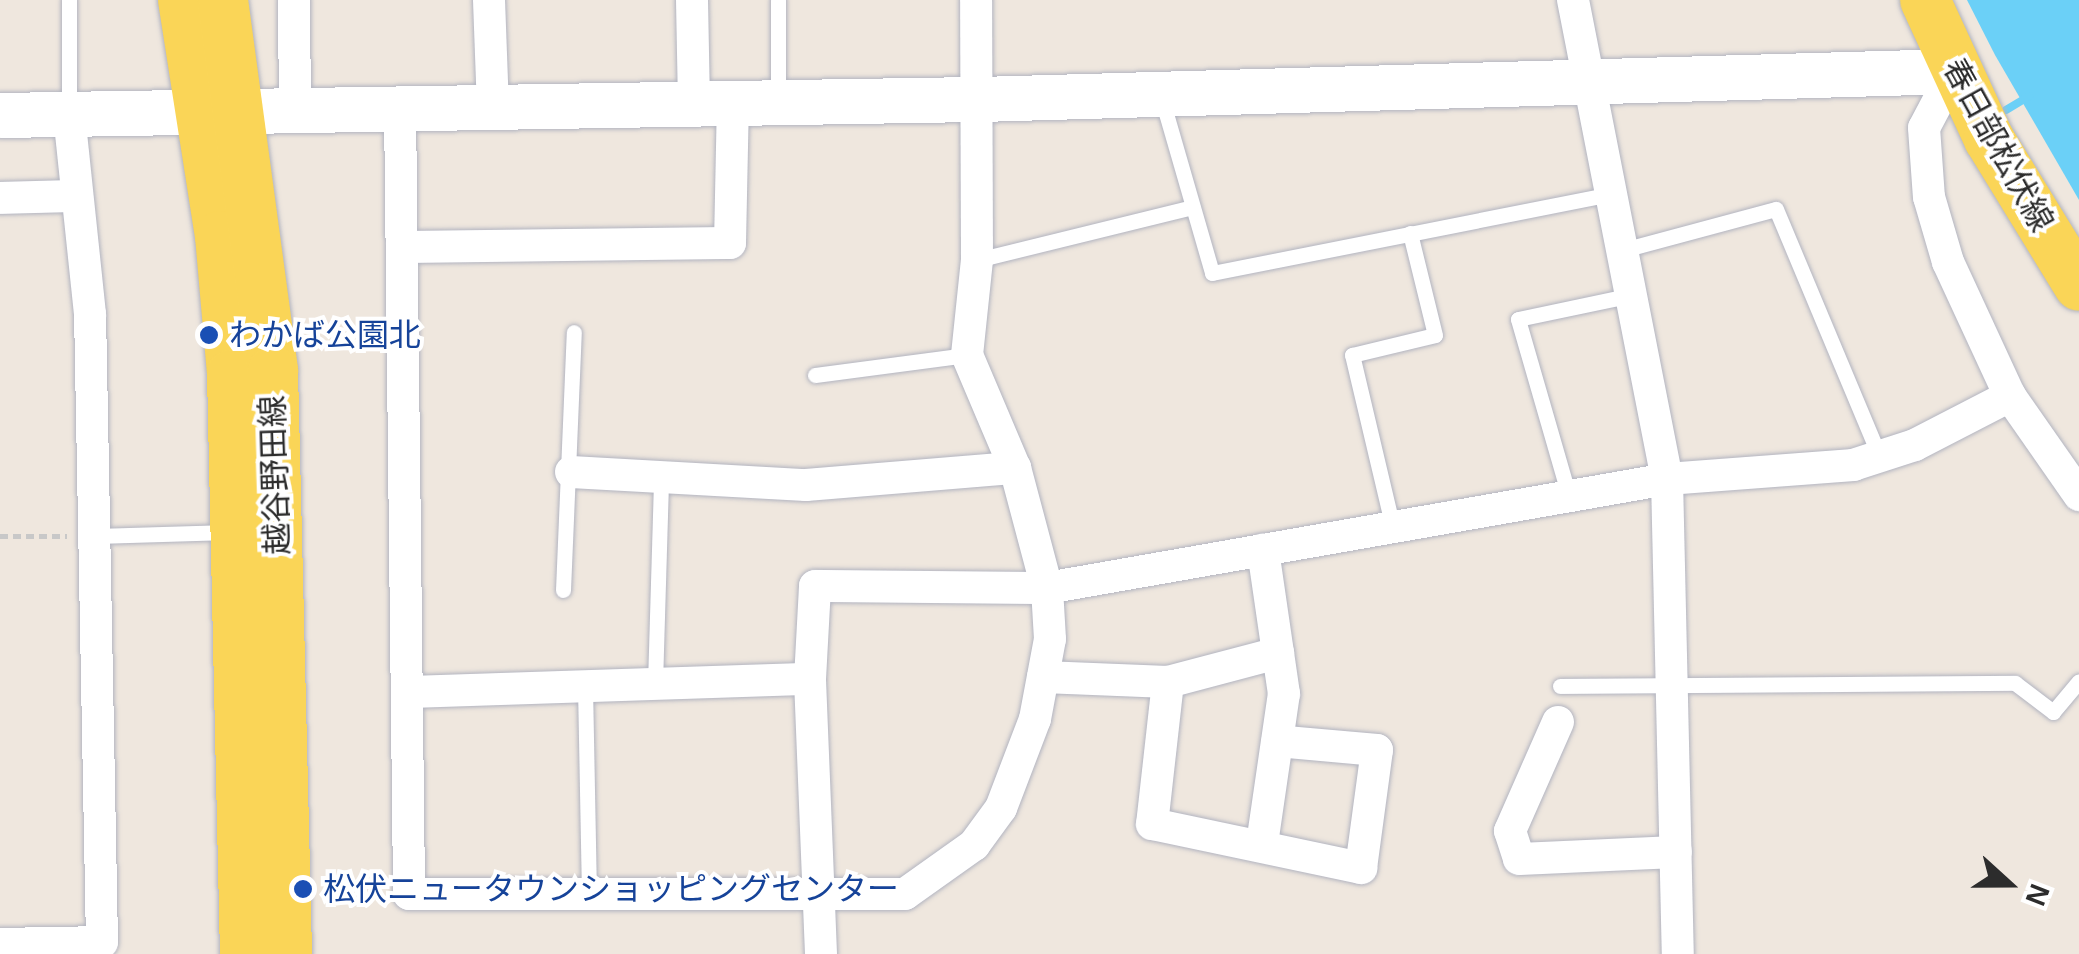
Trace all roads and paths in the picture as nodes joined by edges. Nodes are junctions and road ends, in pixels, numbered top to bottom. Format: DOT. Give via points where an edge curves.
graph roads {
  1 [pos="69,0"];
  2 [pos="183,0"];
  3 [pos="223,0"];
  4 [pos="294,0"];
  5 [pos="490,0"];
  6 [pos="692,0"];
  7 [pos="778,0"];
  8 [pos="976,0"];
  9 [pos="1573,0"];
  10 [pos="1924,0"];
  11 [pos="1954,71"];
  12 [pos="1591,85"];
  13 [pos="1160,94"];
  14 [pos="980,100"];
  15 [pos="778,102"];
  16 [pos="713,103"];
  17 [pos="492,107"];
  18 [pos="400,108"];
  19 [pos="295,109"];
  20 [pos="223,110"];
  21 [pos="69,114"];
  22 [pos="0,115"];
  23 [pos="1612,194"];
  24 [pos="76,196"];
  25 [pos="0,198"];
  26 [pos="1193,207"];
  27 [pos="1410,233"];
  28 [pos="402,247"];
  29 [pos="1623,250"];
  30 [pos="977,260"];
  31 [pos="2079,286"];
  32 [pos="1632,295"];
  33 [pos="574,332"];
  34 [pos="968,355"];
  35 [pos="815,375"];
  36 [pos="2010,396"];
  37 [pos="1879,455"];
  38 [pos="1015,468"];
  39 [pos="571,472"];
  40 [pos="661,476"];
  41 [pos="1667,479"];
  42 [pos="2079,494"];
  43 [pos="1569,496"];
  44 [pos="1392,528"];
  45 [pos="238,532"];
  46 [pos="0,536"];
  47 [pos="94,536"];
  48 [pos="1264,550"];
  49 [pos="1047,588"];
  50 [pos="563,590"];
  51 [pos="1278,653"];
  52 [pos="1043,677"];
  53 [pos="810,680"];
  54 [pos="2079,681"];
  55 [pos="1168,682"];
  56 [pos="655,684"];
  57 [pos="585,686"];
  58 [pos="1560,686"];
  59 [pos="1672,688"];
  60 [pos="411,692"];
  61 [pos="1558,722"];
  62 [pos="1277,740"];
  63 [pos="1262,844"];
  64 [pos="1676,852"];
  65 [pos="589,896"];
  66 [pos="819,900"];
  67 [pos="0,944"];
  68 [pos="245,954"];
  69 [pos="287,954"];
  70 [pos="822,954"];
  71 [pos="1678,954"];
  1 -- 21 [label="lane"];
  2 -- 20 [label="main road, 越谷野田線"];
  3 -- 20 [label="main road, 越谷野田線"];
  4 -- 19 [label="street"];
  5 -- 17 [label="street"];
  6 -- 16 [label="street"];
  7 -- 15 [label="lane"];
  8 -- 14 [label="street"];
  9 -- 12 [label="street"];
  10 -- 11 [label="main road, 春日部松伏線"];
  11 -- 12 [label="street"];
  11 -- 31 [label="main road, 春日部松伏線"];
  11 -- 36 [label="street" via="1924,128 1929,198 1948,262"];
  12 -- 13 [label="street"];
  12 -- 23 [label="street"];
  13 -- 14 [label="street"];
  13 -- 26 [label="lane"];
  14 -- 15 [label="street"];
  14 -- 30 [label="street"];
  15 -- 16 [label="street"];
  16 -- 17 [label="street"];
  16 -- 28 [label="street" via="730,243"];
  17 -- 18 [label="street"];
  18 -- 19 [label="street"];
  18 -- 28 [label="street"];
  19 -- 20 [label="street"];
  20 -- 21 [label="street"];
  20 -- 45 [label="main road, 越谷野田線"];
  20 -- 69 [label="main road, 越谷野田線" via="272,370"];
  21 -- 22 [label="street"];
  21 -- 24 [label="street"];
  23 -- 27 [label="lane"];
  23 -- 29 [label="street"];
  24 -- 25 [label="street"];
  24 -- 47 [label="street" via="90,314"];
  26 -- 27 [label="lane" via="1212,273"];
  26 -- 30 [label="lane"];
  27 -- 44 [label="lane" via="1434,334 1352,355"];
  28 -- 60 [label="street"];
  29 -- 32 [label="street"];
  29 -- 37 [label="lane" via="1776,208"];
  30 -- 34 [label="street"];
  32 -- 41 [label="street"];
  32 -- 43 [label="lane" via="1518,319"];
  33 -- 39 [label="lane"];
  34 -- 35 [label="lane"];
  34 -- 38 [label="street"];
  36 -- 37 [label="street"];
  36 -- 42 [label="street"];
  37 -- 41 [label="street" via="1853,465"];
  38 -- 40 [label="street" via="806,485"];
  38 -- 49 [label="street"];
  39 -- 40 [label="street"];
  39 -- 50 [label="lane"];
  40 -- 56 [label="lane"];
  41 -- 43 [label="street"];
  41 -- 59 [label="street"];
  43 -- 44 [label="street"];
  44 -- 48 [label="street"];
  45 -- 47 [label="lane"];
  45 -- 68 [label="main road, 越谷野田線"];
  46 -- 47 [label="path"];
  47 -- 67 [label="street" via="102,942"];
  48 -- 49 [label="street"];
  48 -- 51 [label="street"];
  49 -- 52 [label="street"];
  49 -- 53 [label="street" via="815,586"];
  51 -- 55 [label="street"];
  51 -- 62 [label="street" via="1284,694"];
  52 -- 55 [label="street"];
  52 -- 66 [label="street" via="1001,808 974,845 905,894"];
  53 -- 56 [label="street"];
  53 -- 66 [label="street"];
  54 -- 59 [label="lane" via="2053,712 2016,683"];
  55 -- 63 [label="street" via="1152,824"];
  56 -- 57 [label="street"];
  57 -- 60 [label="street"];
  57 -- 65 [label="lane"];
  58 -- 59 [label="lane"];
  59 -- 64 [label="street"];
  60 -- 65 [label="street" via="409,894"];
  61 -- 64 [label="street" via="1510,830 1519,859"];
  62 -- 63 [label="street"];
  62 -- 63 [label="street" via="1377,750 1361,868"];
  64 -- 71 [label="street"];
  65 -- 66 [label="street"];
  66 -- 70 [label="street"];
}
